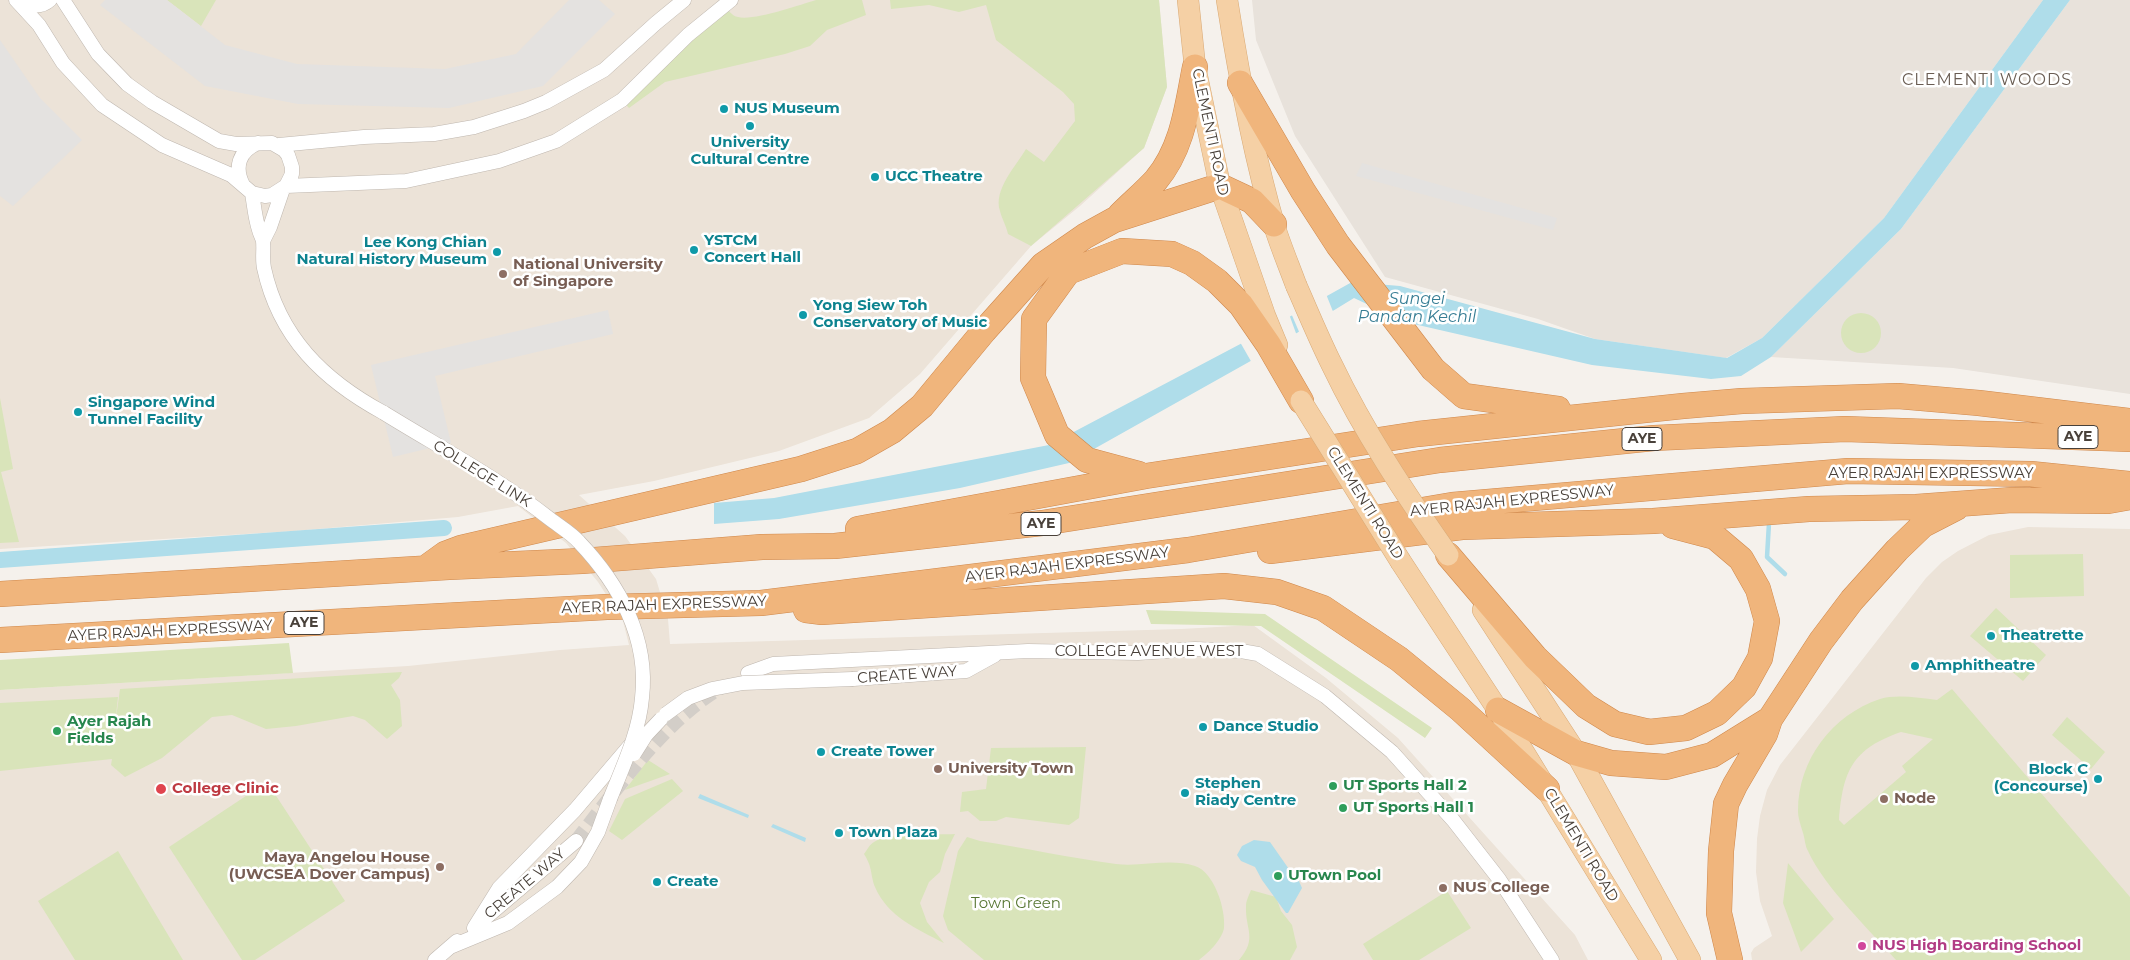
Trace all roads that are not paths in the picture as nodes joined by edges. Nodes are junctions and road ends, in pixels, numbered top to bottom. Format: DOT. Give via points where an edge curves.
graph roads {
  1 [pos="50,0"];
  2 [pos="63,0"];
  3 [pos="684,0"];
  4 [pos="731,0"];
  5 [pos="1188,0"];
  6 [pos="1227,0"];
  7 [pos="18,2"];
  8 [pos="1195,67"];
  9 [pos="1240,83"];
  10 [pos="265,142"];
  11 [pos="279,145"];
  12 [pos="1220,186"];
  13 [pos="285,187"];
  14 [pos="247,189"];
  15 [pos="1114,220"];
  16 [pos="1275,226"];
  17 [pos="263,241"];
  18 [pos="1301,401"];
  19 [pos="1596,414"];
  20 [pos="2130,421"];
  21 [pos="2130,438"];
  22 [pos="1146,476"];
  23 [pos="2130,484"];
  24 [pos="2130,497"];
  25 [pos="1962,504"];
  26 [pos="1653,521"];
  27 [pos="762,547"];
  28 [pos="1188,550"];
  29 [pos="1448,555"];
  30 [pos="425,569"];
  31 [pos="0,594"];
  32 [pos="761,603"];
  33 [pos="0,640"];
  34 [pos="1000,652"];
  35 [pos="748,673"];
  36 [pos="1498,710"];
  37 [pos="1770,720"];
  38 [pos="632,742"];
  39 [pos="1576,753"];
  40 [pos="1548,789"];
  41 [pos="610,799"];
  42 [pos="576,842"];
  43 [pos="522,863"];
  44 [pos="474,928"];
  45 [pos="450,947"];
  46 [pos="434,960"];
  47 [pos="1552,960"];
  48 [pos="1651,960"];
  49 [pos="1690,960"];
  50 [pos="1730,960"];
  1 -- 7 [label="street" via="33,7"];
  2 -- 10 [label="street" via="98,54 127,84 152,102 218,141 236,144"];
  3 -- 11 [label="street" via="604,70 524,111 474,127 434,134 354,137"];
  4 -- 13 [label="street" via="688,35 622,100 556,141 500,161 406,181"];
  5 -- 8 [label="main road, CLEMENTI ROAD"];
  6 -- 9 [label="main road"];
  7 -- 14 [label="street" via="39,25 63,63 102,105 162,144 231,176"];
  8 -- 12 [label="main road, CLEMENTI ROAD"];
  8 -- 15 [label="highway" via="1174,153 1156,180"];
  9 -- 16 [label="main road"];
  9 -- 19 [label="highway" via="1338,245 1432,369 1464,396"];
  10 -- 11 [label="street"];
  10 -- 14 [label="street" via="251,146 241,157 238,171"];
  11 -- 13 [label="street" via="288,155 292,167"];
  12 -- 15 [label="highway"];
  12 -- 16 [label="highway" via="1252,201"];
  12 -- 18 [label="main road, CLEMENTI ROAD" via="1265,316"];
  13 -- 14 [label="street" via="265,196"];
  13 -- 17 [label="street, COLLEGE LINK"];
  14 -- 17 [label="street, COLLEGE LINK"];
  15 -- 30 [label="highway" via="1043,265 922,406 892,431 857,452 801,469 461,548 445,554"];
  16 -- 29 [label="main road, bridge" via="1296,285 1333,366 1402,487"];
  17 -- 38 [label="street, COLLEGE LINK, bridge" via="263,266 274,301 299,347 322,372 363,402 525,500 578,541 610,580 626,605 639,641 644,676 640,719"];
  18 -- 22 [label="highway" via="1241,305 1217,281 1192,263 1172,254 1122,251 1068,272 1034,319 1033,378 1056,435 1087,460"];
  18 -- 36 [label="main road, CLEMENTI ROAD, bridge"];
  19 -- 20 [label="highway" via="1742,402 1777,385 1876,384 1898,396"];
  19 -- 22 [label="highway" via="1418,434"];
  21 -- 27 [label="highway, AYE" via="1845,429 1654,438 1440,460 1042,523 835,546"];
  22 -- 27 [label="highway"];
  23 -- 28 [label="highway, AYER RAJAH EXPRESSWAY / AYE" via="2031,474 1848,471 1452,505"];
  24 -- 25 [label="highway" via="2108,501 2012,500"];
  25 -- 26 [label="highway" via="1809,509"];
  25 -- 37 [label="highway" via="1923,526 1890,557 1826,635"];
  26 -- 28 [label="highway" via="1462,527 1254,553"];
  26 -- 29 [label="highway" via="1715,537 1740,559 1758,589 1766,622 1760,658 1744,687 1717,713 1686,728 1649,732 1615,724 1586,706 1535,657"];
  27 -- 30 [label="highway, AYE"];
  28 -- 32 [label="highway, AYER RAJAH EXPRESSWAY / AYE"];
  29 -- 39 [label="main road"];
  30 -- 31 [label="highway, AYE"];
  32 -- 33 [label="highway, AYER RAJAH EXPRESSWAY / AYE" via="607,607"];
  32 -- 40 [label="highway" via="822,612 1224,586 1277,592 1323,608 1399,659 1460,708"];
  34 -- 35 [label="street, CREATE WAY" via="773,664"];
  34 -- 41 [label="street, CREATE WAY, bridge" via="966,671 743,683 688,698 664,716 638,747"];
  34 -- 47 [label="street, COLLEGE AVENUE WEST" via="1138,653 1195,649 1258,654 1325,696 1392,752 1453,820 1499,879"];
  36 -- 39 [label="highway"];
  36 -- 40 [label="main road, CLEMENTI ROAD"];
  37 -- 39 [label="highway" via="1712,755 1666,767 1611,763"];
  37 -- 50 [label="highway" via="1726,804 1720,852 1719,913"];
  38 -- 41 [label="street, COLLEGE LINK, bridge"];
  38 -- 43 [label="street, COLLEGE LINK" via="575,810"];
  39 -- 49 [label="main road"];
  40 -- 48 [label="main road, CLEMENTI ROAD"];
  41 -- 45 [label="street, COLLEGE LINK" via="598,832 581,862 557,887 508,923"];
  42 -- 44 [label="street, CREATE WAY"];
  43 -- 44 [label="street, CREATE WAY" via="495,892"];
  44 -- 45 [label="street, CREATE WAY"];
  45 -- 46 [label="street, CREATE WAY"];
}
